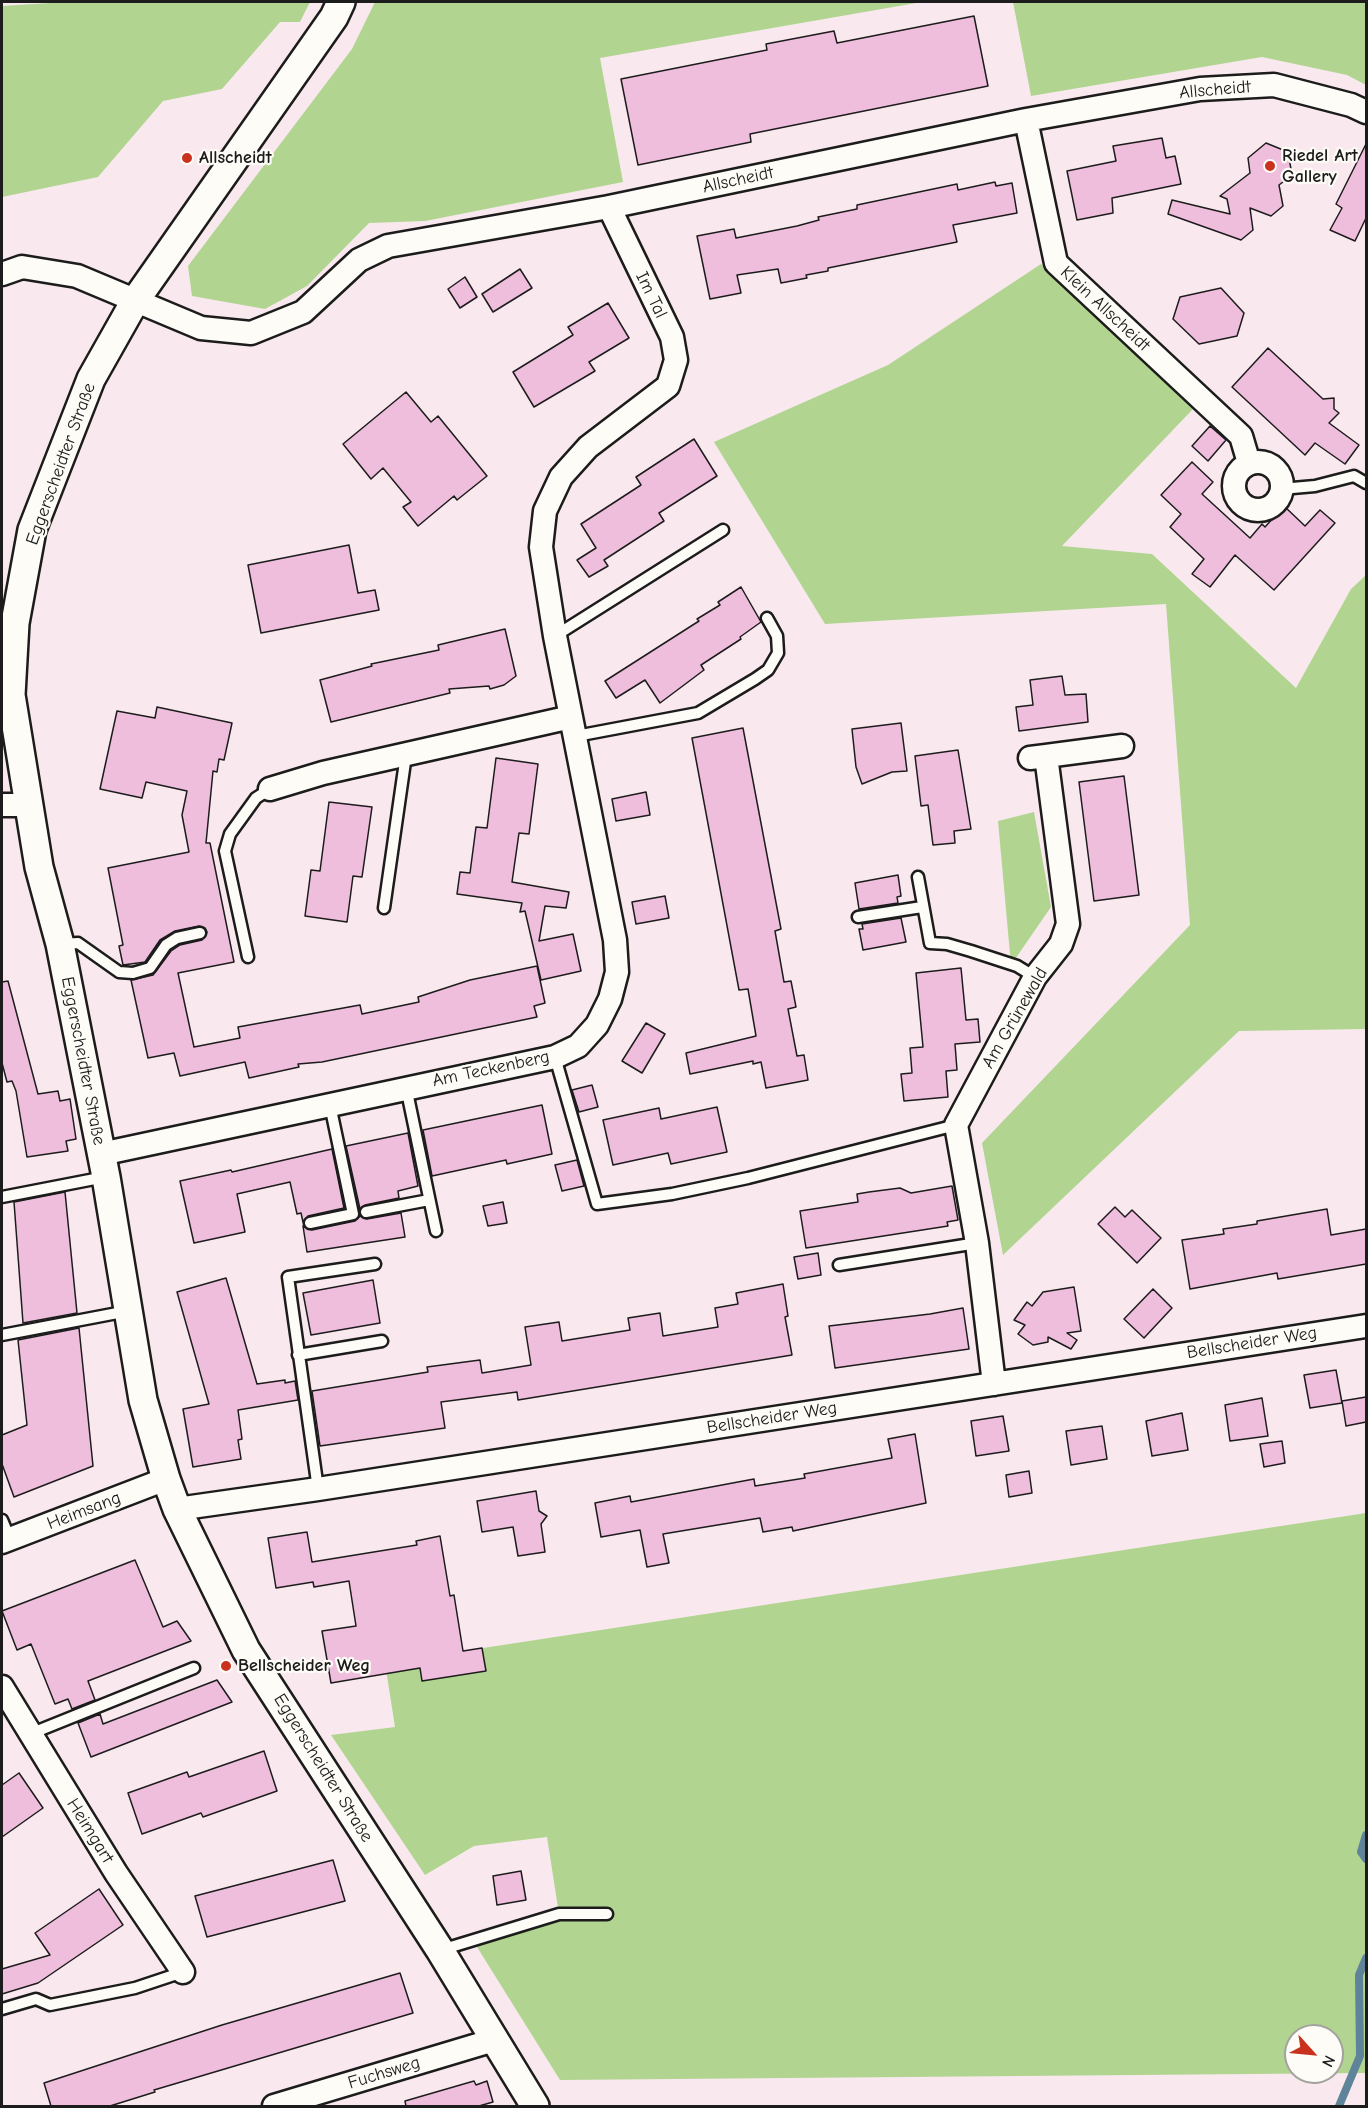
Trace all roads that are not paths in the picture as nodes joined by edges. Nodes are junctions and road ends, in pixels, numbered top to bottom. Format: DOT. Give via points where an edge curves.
graph roads {
  1 [pos="338,9"];
  2 [pos="1366,112"];
  3 [pos="1026,120"];
  4 [pos="609,207"];
  5 [pos="2,274"];
  6 [pos="135,301"];
  7 [pos="668,386"];
  8 [pos="1249,463"];
  9 [pos="1366,483"];
  10 [pos="1281,489"];
  11 [pos="723,530"];
  12 [pos="767,618"];
  13 [pos="555,636"];
  14 [pos="573,727"];
  15 [pos="1122,746"];
  16 [pos="406,754"];
  17 [pos="270,789"];
  18 [pos="14,805"];
  19 [pos="918,877"];
  20 [pos="922,906"];
  21 [pos="384,908"];
  22 [pos="858,917"];
  23 [pos="200,933"];
  24 [pos="60,944"];
  25 [pos="248,957"];
  26 [pos="1035,977"];
  27 [pos="555,1057"];
  28 [pos="406,1087"];
  29 [pos="330,1105"];
  30 [pos="956,1125"];
  31 [pos="103,1165"];
  32 [pos="2,1197"];
  33 [pos="429,1200"];
  34 [pos="366,1212"];
  35 [pos="310,1223"];
  36 [pos="436,1231"];
  37 [pos="977,1243"];
  38 [pos="375,1264"];
  39 [pos="839,1265"];
  40 [pos="128,1311"];
  41 [pos="1366,1326"];
  42 [pos="2,1335"];
  43 [pos="382,1341"];
  44 [pos="298,1355"];
  45 [pos="994,1384"];
  46 [pos="166,1479"];
  47 [pos="318,1489"];
  48 [pos="177,1509"];
  49 [pos="4,1534"];
  50 [pos="194,1668"];
  51 [pos="2,1687"];
  52 [pos="30,1734"];
  53 [pos="607,1914"];
  54 [pos="440,1950"];
  55 [pos="183,1972"];
  56 [pos="2,2009"];
  57 [pos="494,2040"];
  58 [pos="274,2106"];
  59 [pos="535,2106"];
  1 -- 6 [label="street, Eggerscheidter Straße"];
  2 -- 3 [label="street, Allscheidt" via="1274,85 1200,89"];
  3 -- 4 [label="street, Allscheidt"];
  3 -- 8 [label="street, Klein Allscheidt" via="1056,263 1241,436"];
  4 -- 6 [label="street, Allscheidt" via="388,246 359,260 303,312 251,333 201,328"];
  4 -- 7 [label="street, Im Tal" via="672,337 676,360"];
  5 -- 6 [label="street, Allscheidt" via="22,267 77,276"];
  6 -- 18 [label="street, Eggerscheidter Straße" via="91,380 32,530 15,623 11,695"];
  7 -- 13 [label="street, Am Teckenberg" via="588,447 561,477 545,511 541,547"];
  8 -- 10 [label="street" via="1258,461 1273,466 1281,477"];
  8 -- 10 [label="street" via="1235,475 1233,487 1242,505 1268,508 1277,501"];
  9 -- 10 [label="lane" via="1354,476 1315,486"];
  11 -- 13 [label="lane"];
  12 -- 14 [label="lane" via="777,636 778,653 768,670 698,713"];
  13 -- 14 [label="street, Am Teckenberg"];
  14 -- 16 [label="street"];
  14 -- 27 [label="street, Am Teckenberg" via="615,940 617,972 610,999 597,1024 578,1046"];
  15 -- 26 [label="street, Am Grünewald" via="1038,757 1068,924 1061,944"];
  16 -- 17 [label="street"];
  16 -- 21 [label="lane"];
  17 -- 25 [label="lane" via="256,798 230,834 225,852"];
  18 -- 24 [label="street, Eggerscheidter Straße" via="39,867"];
  19 -- 20 [label="lane"];
  20 -- 22 [label="lane"];
  20 -- 26 [label="lane" via="930,943 971,951 1017,966"];
  23 -- 24 [label="lane" via="177,938 166,945 150,968 132,973 119,972 78,943"];
  24 -- 31 [label="street, Eggerscheidter Straße"];
  26 -- 30 [label="street, Am Grünewald"];
  27 -- 28 [label="street, Am Teckenberg"];
  27 -- 30 [label="lane" via="597,1204 748,1178"];
  28 -- 29 [label="street, Am Teckenberg"];
  28 -- 33 [label="lane"];
  29 -- 31 [label="street, Am Teckenberg"];
  29 -- 35 [label="lane" via="352,1214"];
  30 -- 37 [label="street"];
  31 -- 32 [label="lane"];
  31 -- 40 [label="street, Eggerscheidter Straße"];
  33 -- 34 [label="lane"];
  33 -- 36 [label="lane"];
  37 -- 39 [label="lane"];
  37 -- 45 [label="street"];
  38 -- 44 [label="lane" via="288,1277"];
  40 -- 42 [label="lane"];
  40 -- 46 [label="street, Eggerscheidter Straße" via="143,1400"];
  41 -- 45 [label="street, Bellscheider Weg"];
  43 -- 44 [label="lane"];
  44 -- 47 [label="lane"];
  45 -- 47 [label="street, Bellscheider Weg"];
  46 -- 48 [label="street, Eggerscheidter Straße"];
  46 -- 49 [label="street, Heimsang"];
  47 -- 48 [label="street, Bellscheider Weg"];
  48 -- 54 [label="street, Eggerscheidter Straße" via="246,1650"];
  50 -- 52 [label="lane"];
  51 -- 52 [label="street, Heimgart"];
  52 -- 55 [label="street, Heimgart"];
  53 -- 54 [label="lane" via="559,1914"];
  54 -- 57 [label="street, Eggerscheidter Straße"];
  55 -- 56 [label="lane" via="135,1988 50,2005 36,1999"];
  57 -- 58 [label="street, Fuchsweg"];
  57 -- 59 [label="street, Eggerscheidter Straße"];
}
